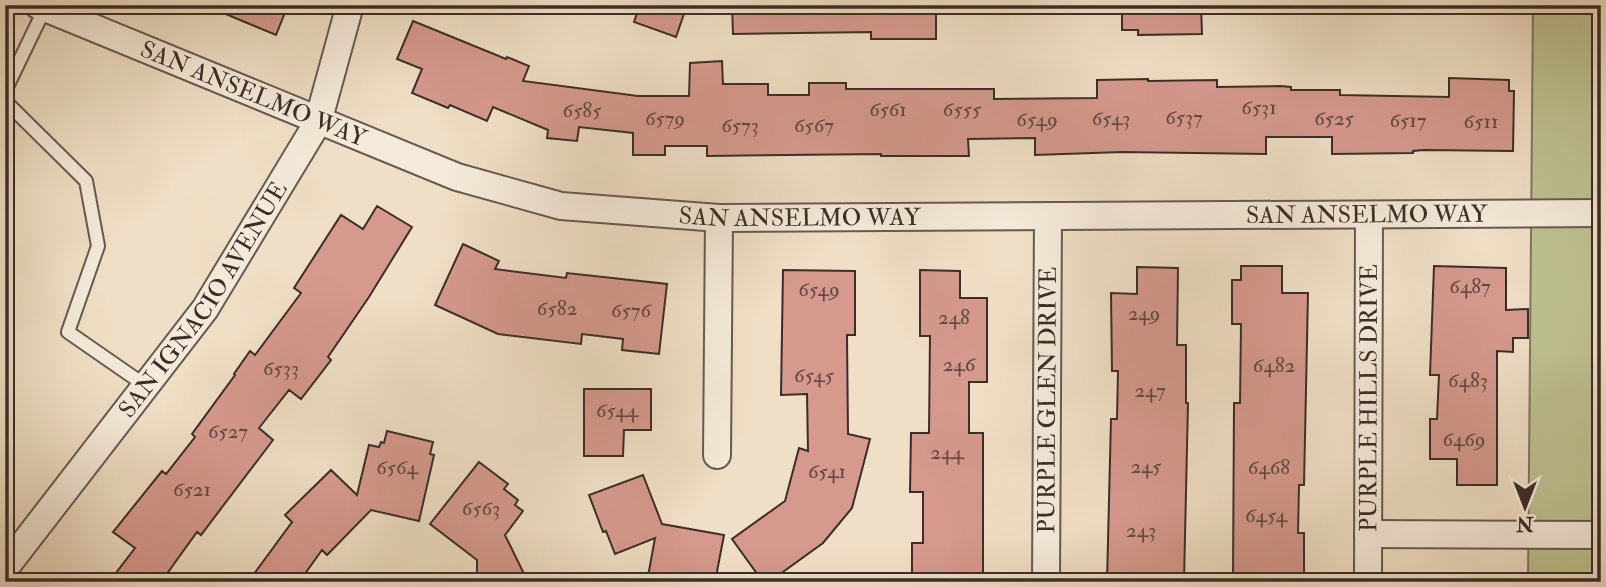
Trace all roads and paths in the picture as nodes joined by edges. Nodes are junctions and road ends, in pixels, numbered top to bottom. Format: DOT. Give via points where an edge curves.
graph roads {
  1 [pos="350,5"];
  2 [pos="41,7"];
  3 [pos="5,91"];
  4 [pos="5,101"];
  5 [pos="318,122"];
  6 [pos="1601,213"];
  7 [pos="1369,215"];
  8 [pos="1048,217"];
  9 [pos="719,218"];
  10 [pos="146,386"];
  11 [pos="717,455"];
  12 [pos="1368,534"];
  13 [pos="1601,535"];
  14 [pos="5,568"];
  15 [pos="1046,582"];
  16 [pos="1368,582"];
  1 -- 5 [label="street, SAN IGNACIO AVENUE"];
  2 -- 3 [label="lane"];
  2 -- 5 [label="street, SAN ANSELMO WAY"];
  4 -- 10 [label="lane" via="86,181 98,246 68,332"];
  5 -- 9 [label="street, SAN ANSELMO WAY" via="457,177 561,206"];
  5 -- 10 [label="street, SAN IGNACIO AVENUE" via="205,309"];
  6 -- 7 [label="street, SAN ANSELMO WAY"];
  7 -- 8 [label="street, SAN ANSELMO WAY"];
  7 -- 12 [label="street, PURPLE HILLS DRIVE"];
  8 -- 9 [label="street, SAN ANSELMO WAY"];
  8 -- 15 [label="street, PURPLE GLEN DRIVE"];
  9 -- 11 [label="street"];
  10 -- 14 [label="street, SAN IGNACIO AVENUE"];
  12 -- 13 [label="street"];
  12 -- 16 [label="street, PURPLE HILLS DRIVE"];
}
